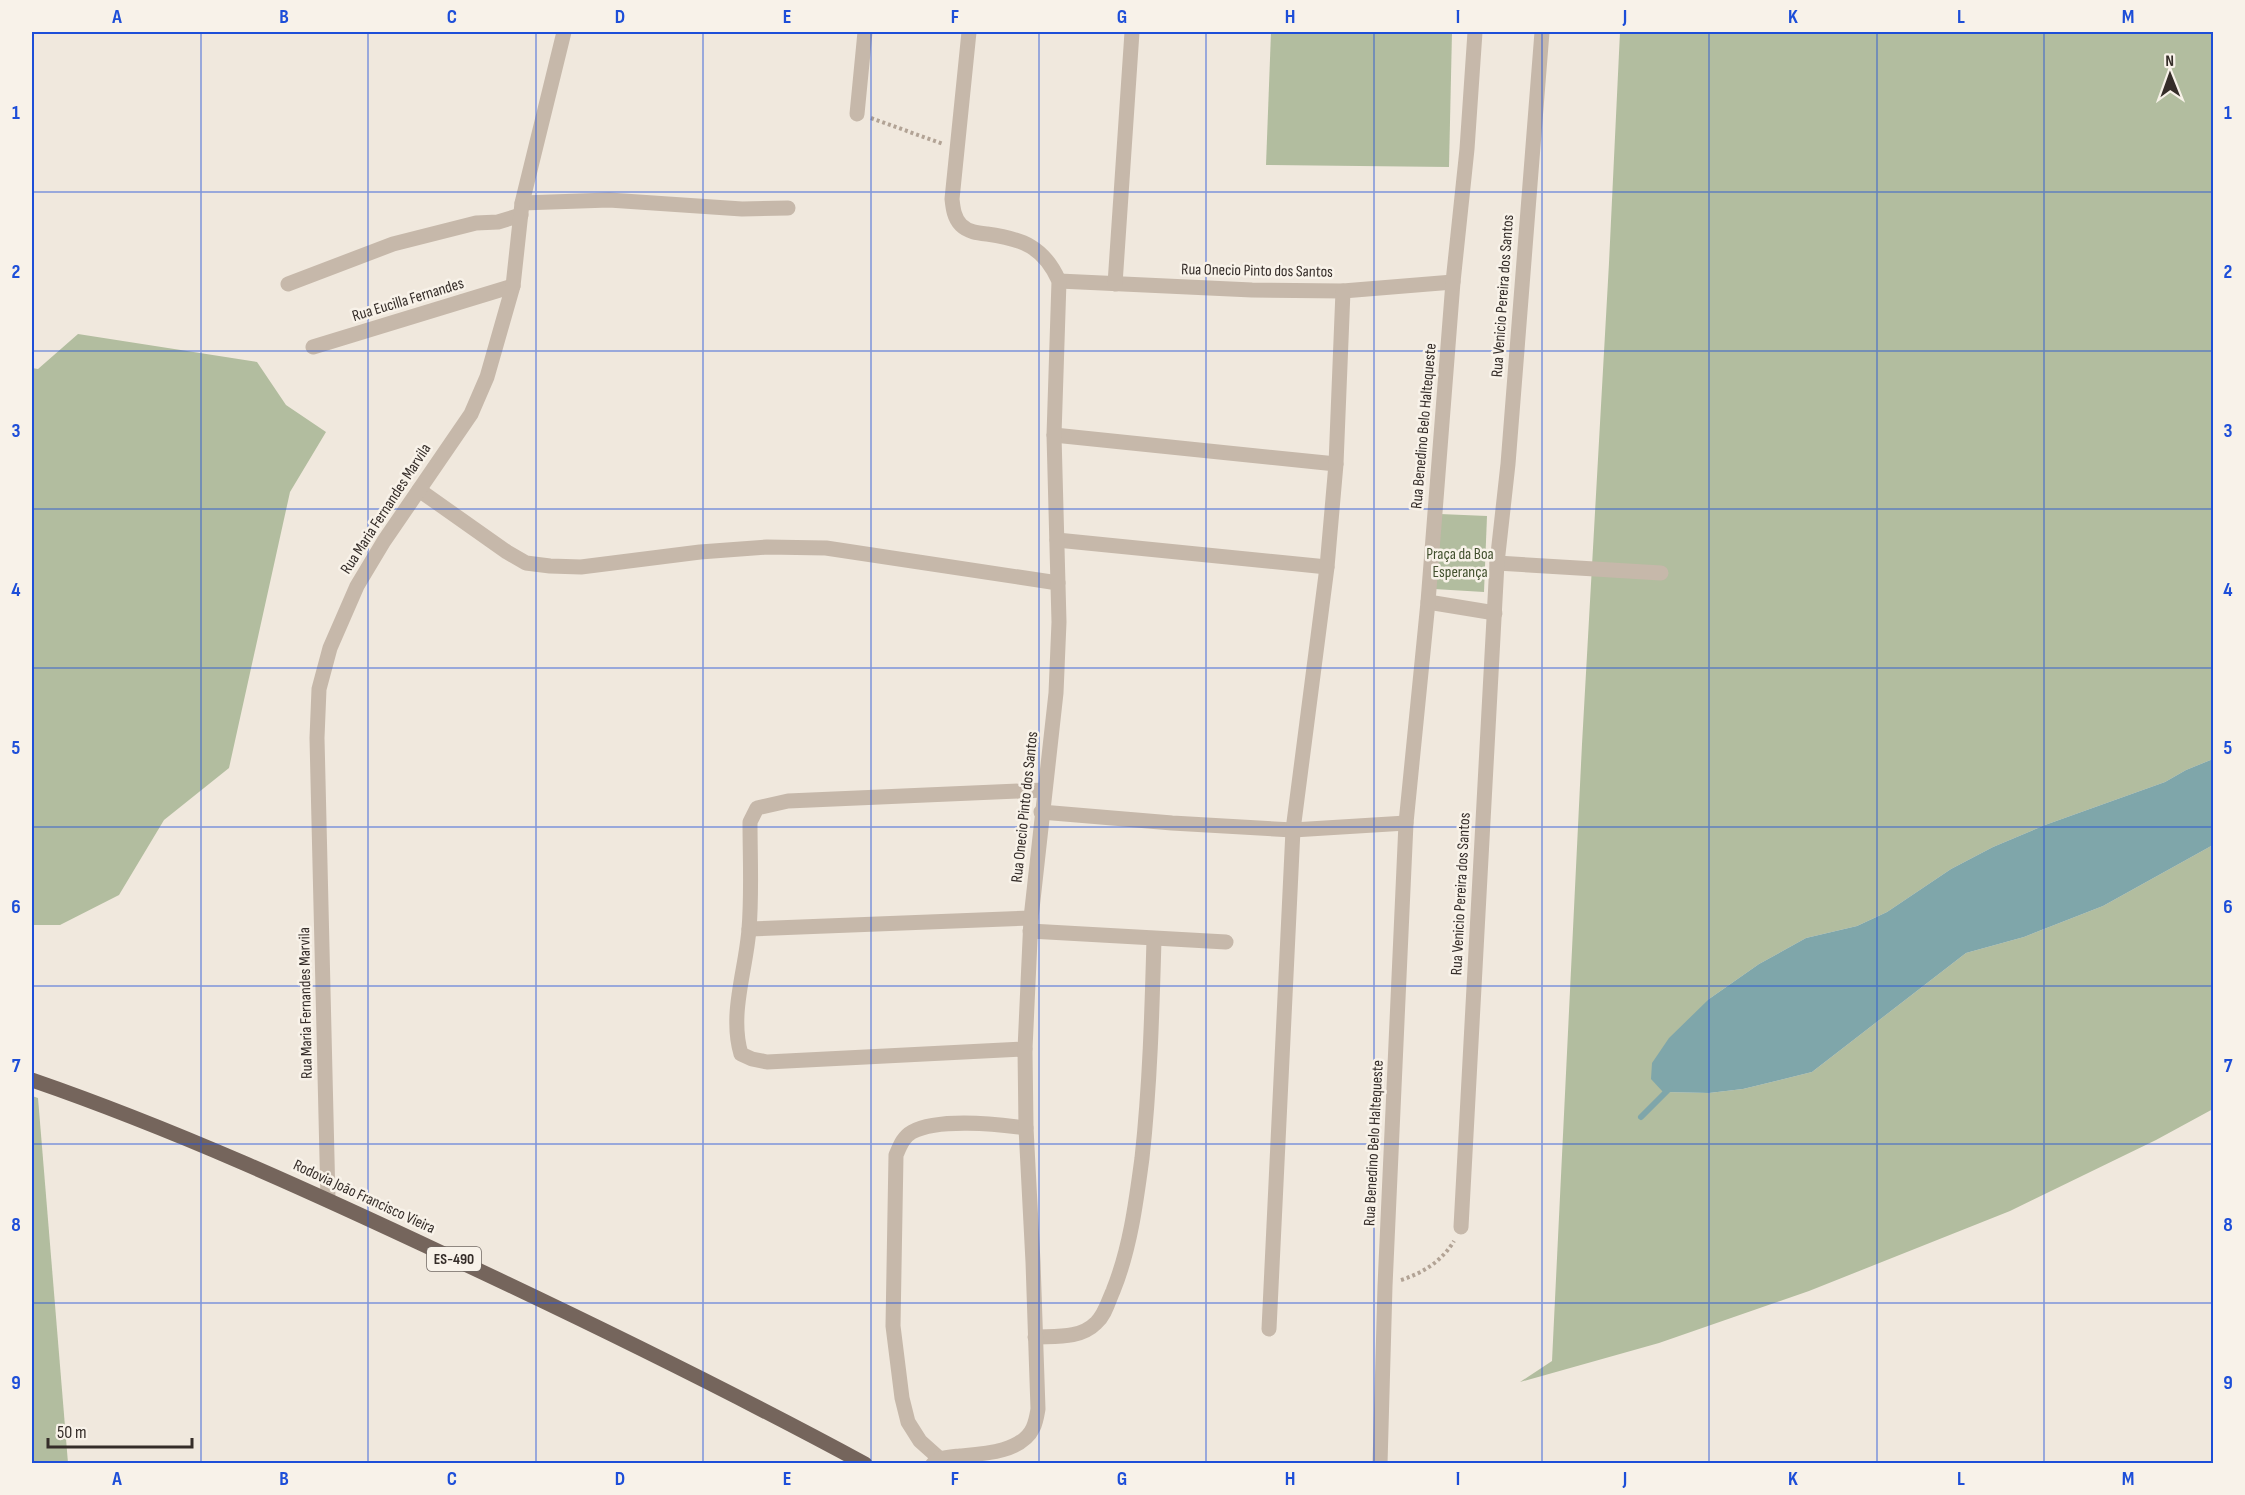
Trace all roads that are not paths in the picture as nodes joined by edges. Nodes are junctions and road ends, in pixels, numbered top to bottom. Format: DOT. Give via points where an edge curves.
graph roads {
  1 [pos="564,32"];
  2 [pos="865,32"];
  3 [pos="969,32"];
  4 [pos="1132,32"];
  5 [pos="1475,32"];
  6 [pos="1542,32"];
  7 [pos="857,114"];
  8 [pos="788,208"];
  9 [pos="522,209"];
  10 [pos="1059,280"];
  11 [pos="1453,282"];
  12 [pos="288,284"];
  13 [pos="1115,284"];
  14 [pos="513,286"];
  15 [pos="1343,291"];
  16 [pos="313,347"];
  17 [pos="1054,435"];
  18 [pos="1336,464"];
  19 [pos="419,490"];
  20 [pos="1057,540"];
  21 [pos="1497,563"];
  22 [pos="1327,567"];
  23 [pos="1662,573"];
  24 [pos="1058,583"];
  25 [pos="1428,602"];
  26 [pos="1495,613"];
  27 [pos="1044,790"];
  28 [pos="1041,812"];
  29 [pos="1406,823"];
  30 [pos="1293,830"];
  31 [pos="1031,925"];
  32 [pos="749,929"];
  33 [pos="1154,939"];
  34 [pos="1227,942"];
  35 [pos="1025,1049"];
  36 [pos="32,1080"];
  37 [pos="1026,1128"];
  38 [pos="328,1200"];
  39 [pos="1461,1227"];
  40 [pos="1269,1329"];
  41 [pos="1035,1337"];
  42 [pos="936,1461"];
  43 [pos="865,1464"];
  44 [pos="1380,1464"];
  1 -- 9 [label="street, Rua Maria Fernandes Marvila"];
  2 -- 7 [label="street"];
  3 -- 10 [label="street" via="952,199 954,214 960,225 971,232 1021,242 1039,251 1051,263"];
  4 -- 13 [label="street"];
  5 -- 11 [label="street, Rua Benedino Belo Haltequeste"];
  6 -- 21 [label="street, Rua Venicio Pereira dos Santos"];
  8 -- 9 [label="street" via="742,209 609,200"];
  9 -- 12 [label="street" via="498,222 476,223 393,244"];
  9 -- 14 [label="street, Rua Maria Fernandes Marvila"];
  10 -- 13 [label="street, Rua Onecio Pinto dos Santos"];
  10 -- 17 [label="street, Rua Onecio Pinto dos Santos"];
  11 -- 15 [label="street, Rua Onecio Pinto dos Santos"];
  11 -- 25 [label="street, Rua Benedino Belo Haltequeste"];
  13 -- 15 [label="street, Rua Onecio Pinto dos Santos"];
  14 -- 16 [label="street, Rua Eucilla Fernandes"];
  14 -- 19 [label="street, Rua Maria Fernandes Marvila" via="487,377 471,414"];
  15 -- 18 [label="street"];
  17 -- 18 [label="street"];
  17 -- 20 [label="street, Rua Onecio Pinto dos Santos"];
  18 -- 22 [label="street"];
  19 -- 24 [label="street" via="507,552 526,563 550,567 767,547 826,548"];
  19 -- 38 [label="street, Rua Maria Fernandes Marvila" via="357,586 330,648 320,689 317,738"];
  20 -- 22 [label="street"];
  20 -- 24 [label="street, Rua Onecio Pinto dos Santos"];
  21 -- 23 [label="street"];
  21 -- 26 [label="street, Rua Venicio Pereira dos Santos"];
  22 -- 30 [label="street"];
  24 -- 27 [label="street, Rua Onecio Pinto dos Santos" via="1056,693"];
  25 -- 26 [label="street"];
  25 -- 29 [label="street, Rua Benedino Belo Haltequeste"];
  26 -- 39 [label="street, Rua Venicio Pereira dos Santos"];
  27 -- 28 [label="street, Rua Onecio Pinto dos Santos"];
  27 -- 32 [label="street" via="788,801 757,808 750,822"];
  28 -- 30 [label="street"];
  28 -- 31 [label="street, Rua Onecio Pinto dos Santos"];
  29 -- 30 [label="street"];
  29 -- 44 [label="street, Rua Benedino Belo Haltequeste"];
  30 -- 40 [label="street"];
  31 -- 32 [label="street"];
  31 -- 33 [label="street"];
  31 -- 35 [label="street, Rua Onecio Pinto dos Santos"];
  32 -- 35 [label="street" via="737,1024 741,1054 752,1059 767,1062"];
  33 -- 34 [label="street"];
  33 -- 41 [label="street" via="1145,1126 1137,1199 1120,1272 1097,1323 1072,1335"];
  35 -- 37 [label="street, Rua Onecio Pinto dos Santos"];
  36 -- 38 [label="main road, Rodovia João Francisco Vieira / ES-490" via="220,1152"];
  37 -- 41 [label="street, Rua Onecio Pinto dos Santos"];
  37 -- 42 [label="street" via="993,1124 927,1126 911,1132 896,1155 893,1326 902,1398 908,1422"];
  38 -- 43 [label="main road, Rodovia João Francisco Vieira / ES-490" via="590,1323"];
  41 -- 42 [label="street, Rua Onecio Pinto dos Santos" via="1038,1409 1033,1428 1023,1441 981,1454"];
}
